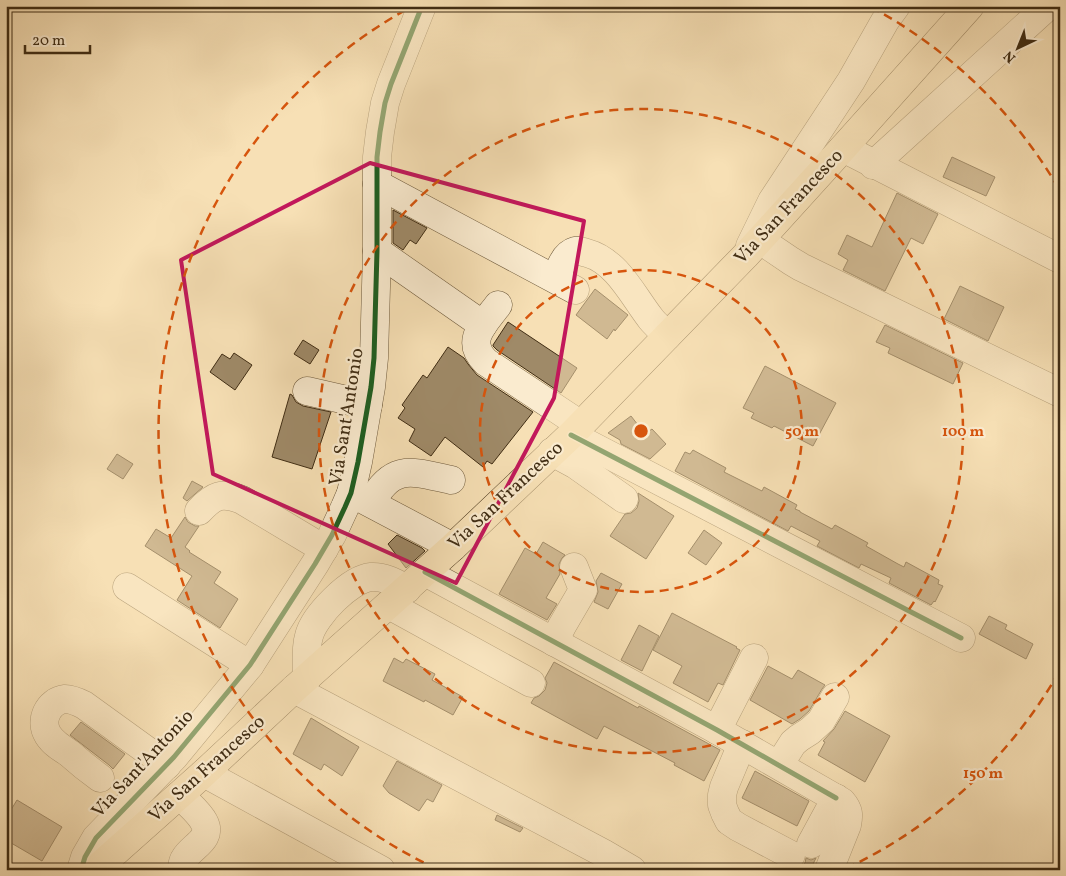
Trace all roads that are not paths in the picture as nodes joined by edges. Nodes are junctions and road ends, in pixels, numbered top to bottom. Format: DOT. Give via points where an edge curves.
graph roads {
  1 [pos="422,6"];
  2 [pos="970,6"];
  3 [pos="1048,6"];
  4 [pos="889,11"];
  5 [pos="843,148"];
  6 [pos="873,164"];
  7 [pos="377,184"];
  8 [pos="752,248"];
  9 [pos="377,251"];
  10 [pos="1060,259"];
  11 [pos="667,336"];
  12 [pos="307,391"];
  13 [pos="1060,393"];
  14 [pos="368,405"];
  15 [pos="568,437"];
  16 [pos="451,480"];
  17 [pos="361,498"];
  18 [pos="624,498"];
  19 [pos="199,511"];
  20 [pos="453,547"];
  21 [pos="324,549"];
  22 [pos="574,567"];
  23 [pos="127,587"];
  24 [pos="407,588"];
  25 [pos="961,638"];
  26 [pos="554,642"];
  27 [pos="754,658"];
  28 [pos="250,665"];
  29 [pos="531,683"];
  30 [pos="301,684"];
  31 [pos="835,697"];
  32 [pos="717,730"];
  33 [pos="742,744"];
  34 [pos="166,764"];
  35 [pos="779,765"];
  36 [pos="204,773"];
  37 [pos="100,778"];
  38 [pos="180,795"];
  39 [pos="836,798"];
  40 [pos="81,870"];
  41 [pos="95,870"];
  42 [pos="182,870"];
  43 [pos="382,870"];
  44 [pos="632,870"];
  45 [pos="829,870"];
  1 -- 7 [label="street, Via Sant'Antonio" via="385,103 378,144"];
  2 -- 5 [label="main road, Via San Francesco"];
  3 -- 6 [label="street"];
  4 -- 8 [label="street" via="851,81 772,201"];
  5 -- 6 [label="street"];
  5 -- 8 [label="main road, Via San Francesco"];
  6 -- 10 [label="street"];
  7 -- 9 [label="street, Via Sant'Antonio"];
  7 -- 11 [label="street" via="565,285 563,262 568,256 574,251 582,251 597,257 620,277"];
  8 -- 11 [label="main road, Via San Francesco"];
  8 -- 13 [label="street" via="790,261"];
  9 -- 14 [label="street, Via Sant'Antonio" via="374,358"];
  9 -- 15 [label="street" via="491,315 476,342 481,358"];
  11 -- 15 [label="main road, Via San Francesco"];
  12 -- 14 [label="street"];
  14 -- 17 [label="street, Via Sant'Antonio" via="358,462"];
  15 -- 18 [label="street" via="576,465"];
  15 -- 20 [label="main road, Via San Francesco"];
  15 -- 25 [label="street"];
  16 -- 17 [label="street" via="406,472"];
  17 -- 20 [label="street"];
  17 -- 21 [label="street, Via Sant'Antonio" via="339,521"];
  19 -- 21 [label="street" via="211,499 229,495"];
  20 -- 24 [label="main road, Via San Francesco"];
  21 -- 28 [label="street, Via Sant'Antonio"];
  22 -- 26 [label="street" via="583,590"];
  23 -- 28 [label="street"];
  24 -- 26 [label="street"];
  24 -- 29 [label="street"];
  24 -- 30 [label="main road, Via San Francesco"];
  24 -- 30 [label="street" via="369,577 354,584 327,607 309,636"];
  26 -- 32 [label="street"];
  27 -- 32 [label="street"];
  28 -- 34 [label="street, Via Sant'Antonio"];
  30 -- 36 [label="main road, Via San Francesco"];
  30 -- 44 [label="street"];
  31 -- 35 [label="street" via="821,721 793,743"];
  32 -- 33 [label="street"];
  33 -- 35 [label="street"];
  33 -- 39 [label="street" via="724,787 722,805 730,821 738,827 801,850"];
  34 -- 37 [label="street" via="84,705 72,700 59,701 48,709 44,720 46,732"];
  34 -- 40 [label="street, Via Sant'Antonio" via="96,838"];
  35 -- 39 [label="street"];
  36 -- 38 [label="main road, Via San Francesco"];
  36 -- 43 [label="street"];
  38 -- 41 [label="main road, Via San Francesco"];
  38 -- 42 [label="street" via="199,814 206,828 202,841 182,863"];
  39 -- 45 [label="street" via="846,807 849,818"];
}
